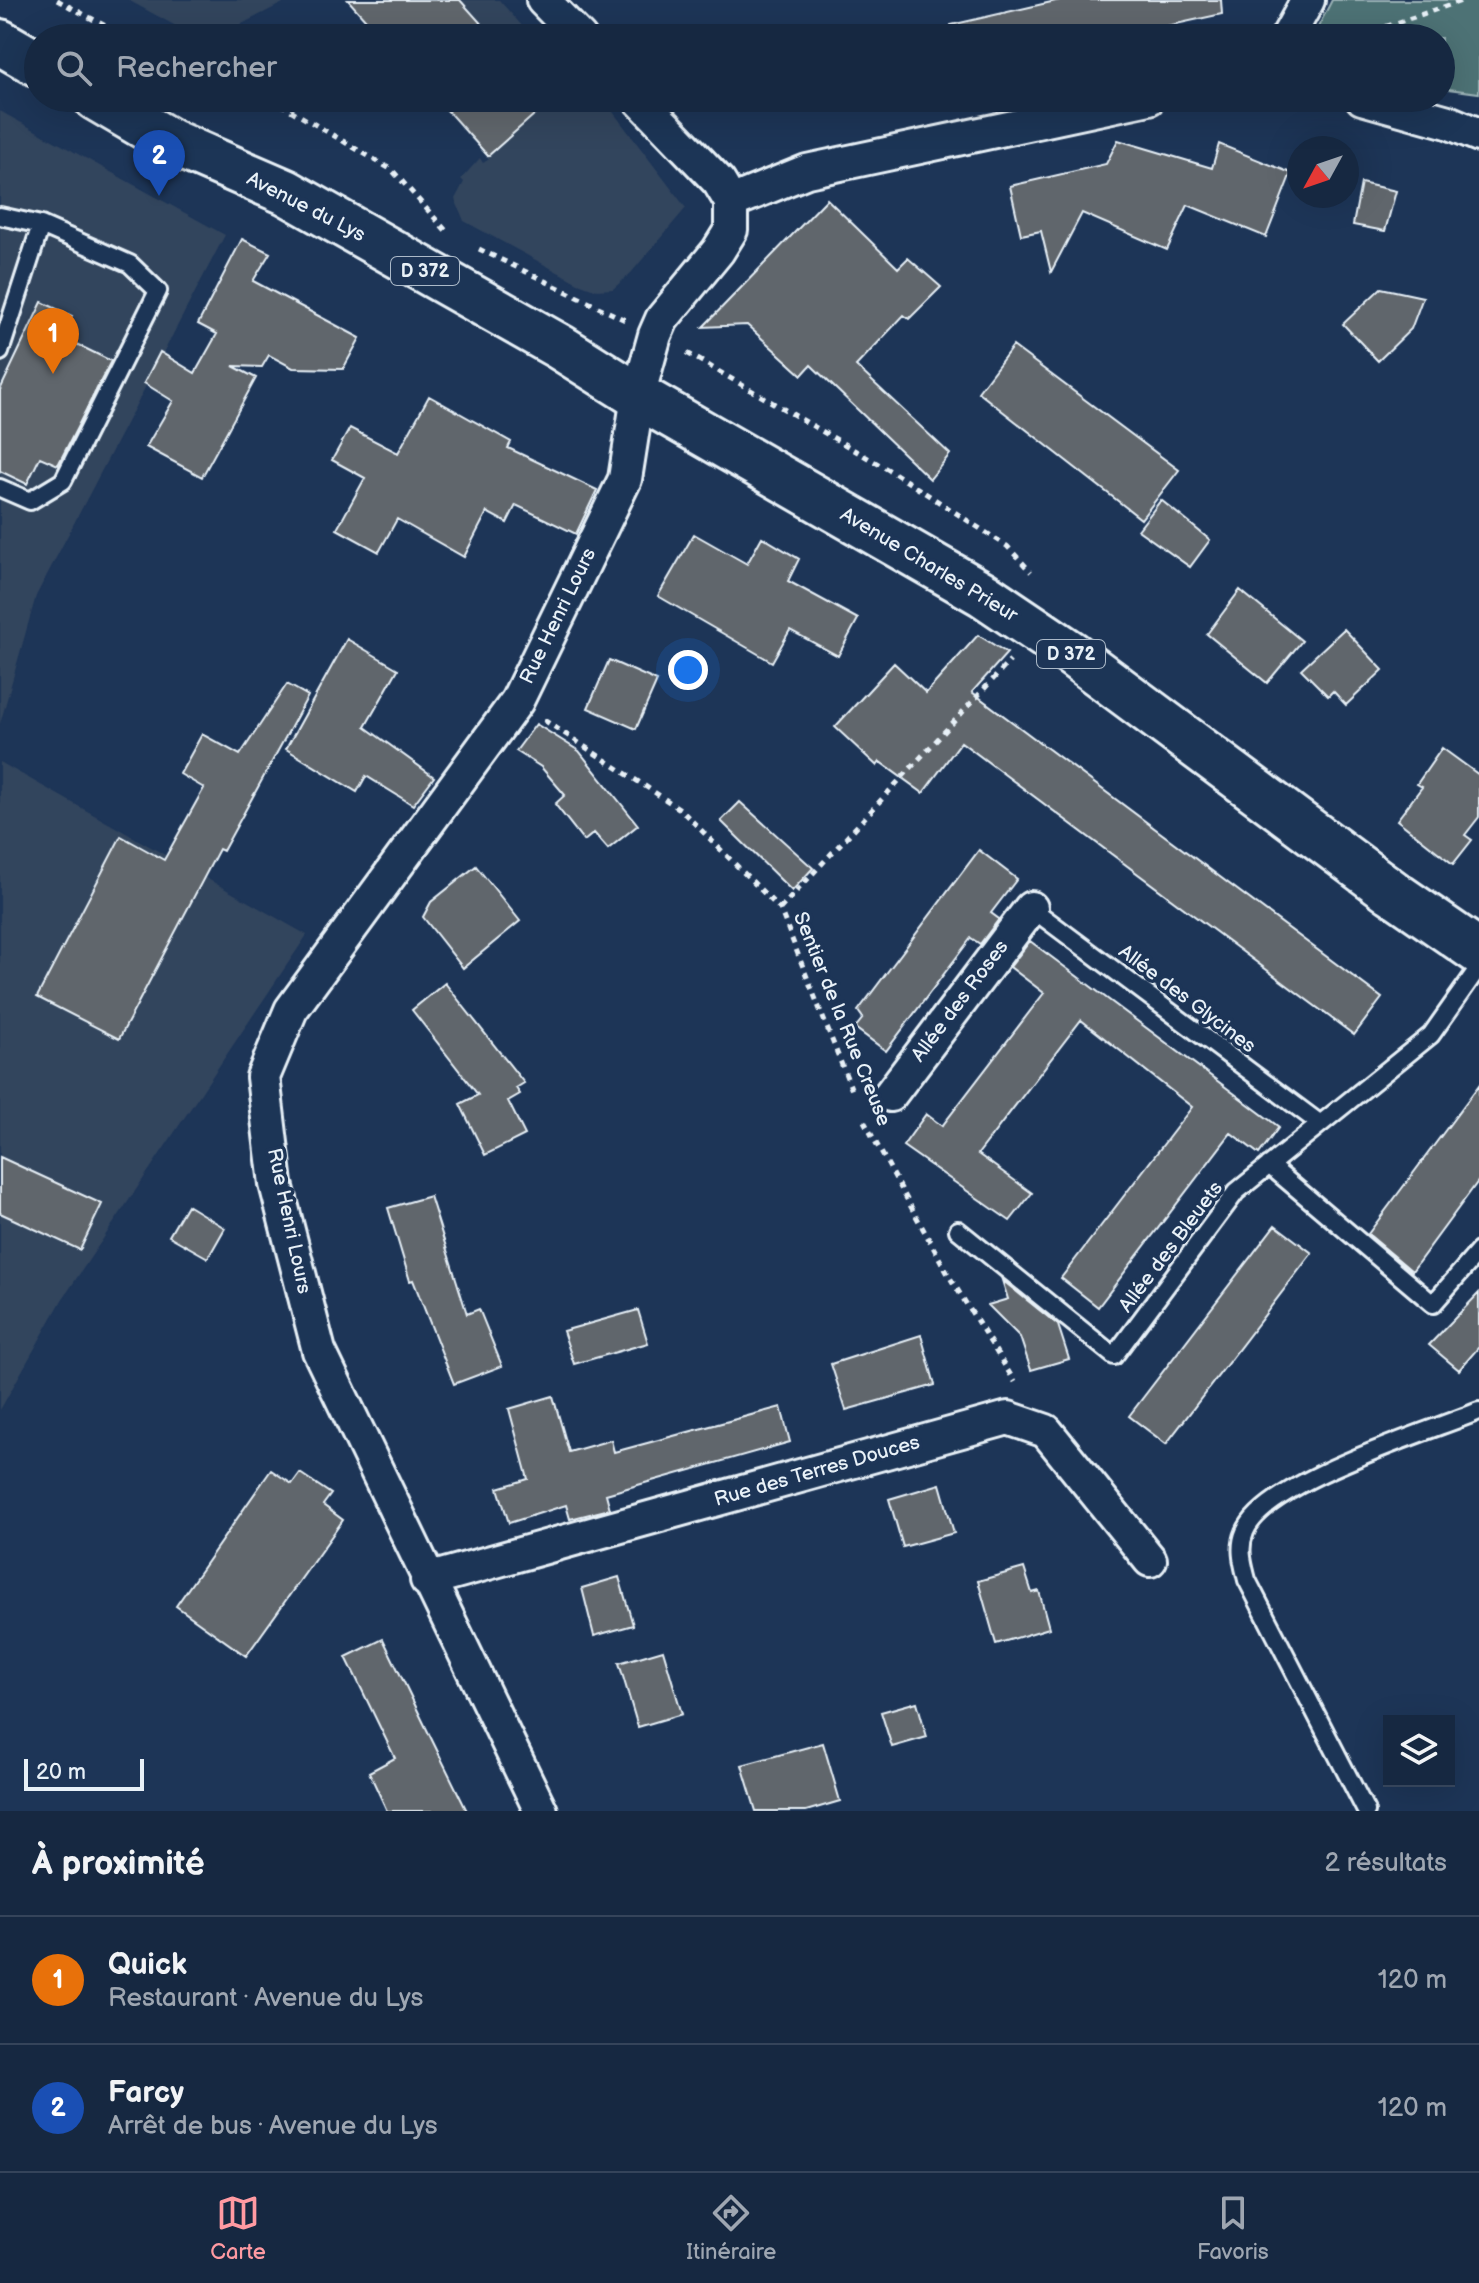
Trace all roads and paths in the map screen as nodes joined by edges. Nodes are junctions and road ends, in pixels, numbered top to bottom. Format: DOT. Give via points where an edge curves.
graph roads {
  1 [pos="57,0"];
  2 [pos="543,0"];
  3 [pos="1308,0"];
  4 [pos="1464,0"];
  5 [pos="102,24"];
  6 [pos="566,24"];
  7 [pos="1295,24"];
  8 [pos="1393,24"];
  9 [pos="0,42"];
  10 [pos="24,56"];
  11 [pos="120,112"];
  12 [pos="294,112"];
  13 [pos="652,112"];
  14 [pos="1083,112"];
  15 [pos="1412,112"];
  16 [pos="1479,135"];
  17 [pos="731,202"];
  18 [pos="0,216"];
  19 [pos="41,225"];
  20 [pos="463,241"];
  21 [pos="477,248"];
  22 [pos="586,301"];
  23 [pos="0,352"];
  24 [pos="638,396"];
  25 [pos="0,488"];
  26 [pos="1038,631"];
  27 [pos="517,701"];
  28 [pos="1031,908"];
  29 [pos="780,909"];
  30 [pos="1479,952"];
  31 [pos="1479,967"];
  32 [pos="890,1095"];
  33 [pos="858,1105"];
  34 [pos="863,1119"];
  35 [pos="1319,1123"];
  36 [pos="1269,1165"];
  37 [pos="958,1230"];
  38 [pos="1479,1251"];
  39 [pos="1479,1411"];
  40 [pos="1046,1431"];
  41 [pos="1150,1560"];
  42 [pos="427,1580"];
  43 [pos="541,1811"];
  44 [pos="1366,1811"];
  1 -- 5 [label="path"];
  2 -- 6 [label="street"];
  3 -- 7 [label="street"];
  4 -- 8 [label="path"];
  9 -- 10 [label="main road"];
  11 -- 24 [label="main road, Avenue du Lys / D 372" via="171,142 286,192"];
  12 -- 20 [label="path" via="392,170 449,234"];
  13 -- 17 [label="street" via="719,182"];
  14 -- 17 [label="street" via="807,171"];
  15 -- 16 [label="street"];
  17 -- 24 [label="street, Rue Henri Lours" via="731,230 662,319"];
  18 -- 19 [label="lane"];
  19 -- 23 [label="lane"];
  19 -- 25 [label="lane" via="130,264 158,291 63,481 30,501"];
  21 -- 22 [label="path"];
  24 -- 26 [label="main road, Avenue Charles Prieur / D 372" via="983,594"];
  24 -- 27 [label="street, Rue Henri Lours" via="625,479"];
  26 -- 29 [label="path"];
  26 -- 30 [label="main road, Avenue Charles Prieur / D 372"];
  27 -- 29 [label="path, Sentier de la Rue Creuse" via="680,809"];
  27 -- 42 [label="street, Rue Henri Lours" via="291,1010 263,1077 276,1184 319,1351"];
  28 -- 32 [label="street, Allée des Roses"];
  28 -- 35 [label="lane, Allée des Glycines"];
  29 -- 33 [label="path, Sentier de la Rue Creuse"];
  31 -- 35 [label="lane, Allée des Bleuets" via="1431,1035"];
  34 -- 40 [label="path, Sentier de la Rue Creuse" via="949,1276"];
  35 -- 36 [label="lane, Allée des Bleuets"];
  36 -- 37 [label="lane, Allée des Bleuets" via="1236,1192 1114,1356"];
  36 -- 38 [label="lane" via="1433,1304"];
  39 -- 44 [label="lane" via="1299,1483 1245,1530 1240,1554 1247,1580"];
  40 -- 41 [label="street"];
  40 -- 42 [label="street, Rue des Terres Douces" via="1008,1418"];
  42 -- 43 [label="street, Rue Henri Lours"];
}
